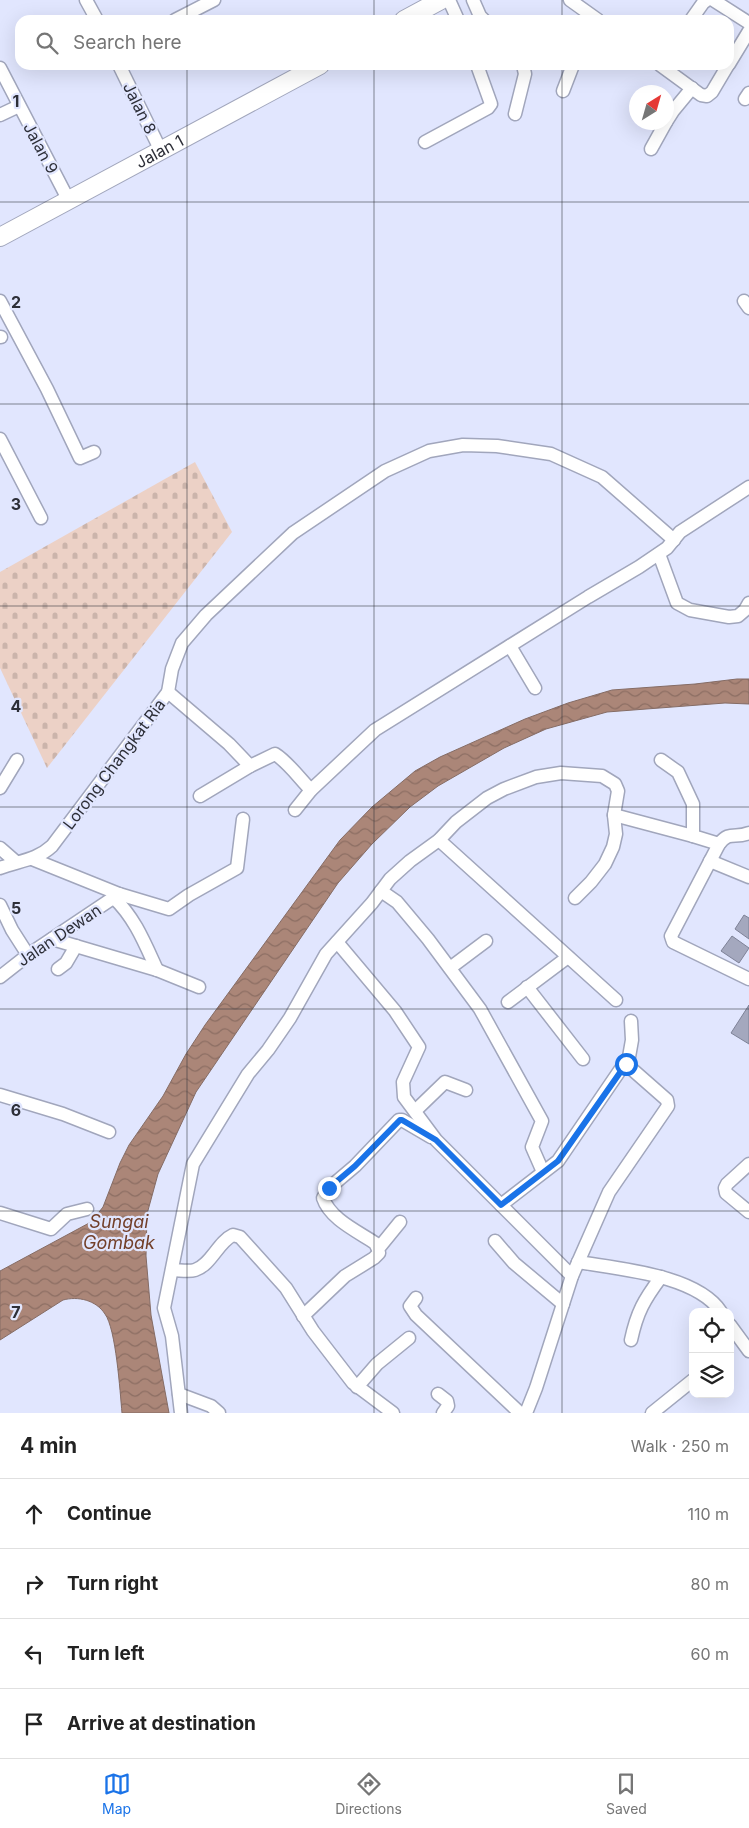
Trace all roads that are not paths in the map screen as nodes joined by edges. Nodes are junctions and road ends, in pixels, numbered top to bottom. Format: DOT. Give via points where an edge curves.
graph roads {
  1 [pos="86,0"];
  2 [pos="214,0"];
  3 [pos="441,0"];
  4 [pos="449,0"];
  5 [pos="473,0"];
  6 [pos="570,0"];
  7 [pos="708,0"];
  8 [pos="713,0"];
  9 [pos="94,15"];
  10 [pos="185,15"];
  11 [pos="413,15"];
  12 [pos="456,15"];
  13 [pos="480,15"];
  14 [pos="584,15"];
  15 [pos="695,15"];
  16 [pos="749,23"];
  17 [pos="749,31"];
  18 [pos="734,56"];
  19 [pos="0,68"];
  20 [pos="121,70"];
  21 [pos="311,70"];
  22 [pos="479,70"];
  23 [pos="524,70"];
  24 [pos="571,70"];
  25 [pos="667,70"];
  26 [pos="725,70"];
  27 [pos="692,88"];
  28 [pos="563,91"];
  29 [pos="19,106"];
  30 [pos="674,110"];
  31 [pos="515,114"];
  32 [pos="0,116"];
  33 [pos="662,130"];
  34 [pos="426,142"];
  35 [pos="651,149"];
  36 [pos="161,151"];
  37 [pos="69,201"];
  38 [pos="0,238"];
  39 [pos="0,301"];
  40 [pos="0,439"];
  41 [pos="94,452"];
  42 [pos="749,487"];
  43 [pos="41,518"];
  44 [pos="674,540"];
  45 [pos="659,554"];
  46 [pos="749,603"];
  47 [pos="510,646"];
  48 [pos="535,688"];
  49 [pos="168,692"];
  50 [pos="17,760"];
  51 [pos="661,760"];
  52 [pos="250,766"];
  53 [pos="0,788"];
  54 [pos="311,790"];
  55 [pos="200,796"];
  56 [pos="295,810"];
  57 [pos="614,815"];
  58 [pos="243,819"];
  59 [pos="694,836"];
  60 [pos="746,837"];
  61 [pos="439,840"];
  62 [pos="718,844"];
  63 [pos="0,848"];
  64 [pos="32,859"];
  65 [pos="710,861"];
  66 [pos="16,862"];
  67 [pos="0,868"];
  68 [pos="749,877"];
  69 [pos="381,891"];
  70 [pos="117,896"];
  71 [pos="575,898"];
  72 [pos="0,905"];
  73 [pos="52,939"];
  74 [pos="486,941"];
  75 [pos="337,942"];
  76 [pos="76,946"];
  77 [pos="28,956"];
  78 [pos="568,957"];
  79 [pos="450,968"];
  80 [pos="58,969"];
  81 [pos="156,970"];
  82 [pos="0,976"];
  83 [pos="749,979"];
  84 [pos="199,987"];
  85 [pos="527,988"];
  86 [pos="616,1000"];
  87 [pos="508,1002"];
  88 [pos="631,1021"];
  89 [pos="583,1059"];
  90 [pos="626,1064"];
  91 [pos="466,1090"];
  92 [pos="0,1095"];
  93 [pos="415,1110"];
  94 [pos="109,1132"];
  95 [pos="436,1140"];
  96 [pos="749,1164"];
  97 [pos="543,1172"];
  98 [pos="501,1205"];
  99 [pos="87,1209"];
  100 [pos="749,1212"];
  101 [pos="0,1213"];
  102 [pos="400,1222"];
  103 [pos="495,1241"];
  104 [pos="378,1249"];
  105 [pos="578,1262"];
  106 [pos="172,1270"];
  107 [pos="572,1276"];
  108 [pos="662,1277"];
  109 [pos="416,1298"];
  110 [pos="563,1304"];
  111 [pos="716,1308"];
  112 [pos="303,1316"];
  113 [pos="734,1330"];
  114 [pos="409,1338"];
  115 [pos="631,1340"];
  116 [pos="749,1350"];
  117 [pos="689,1383"];
  118 [pos="358,1386"];
  119 [pos="179,1394"];
  120 [pos="438,1394"];
  121 [pos="181,1413"];
  122 [pos="219,1413"];
  123 [pos="393,1413"];
  124 [pos="443,1413"];
  125 [pos="520,1413"];
  126 [pos="526,1413"];
  127 [pos="652,1413"];
  1 -- 9 [label="street"];
  2 -- 10 [label="street"];
  3 -- 11 [label="street"];
  4 -- 12 [label="street"];
  5 -- 13 [label="street"];
  6 -- 14 [label="street"];
  7 -- 15 [label="street"];
  8 -- 16 [label="street"];
  17 -- 18 [label="street"];
  19 -- 29 [label="street, Jalan 9"];
  20 -- 36 [label="street, Jalan 8"];
  21 -- 36 [label="street, Jalan 1"];
  22 -- 34 [label="street" via="491,104"];
  23 -- 31 [label="street"];
  24 -- 28 [label="street"];
  25 -- 27 [label="street"];
  26 -- 27 [label="street" via="707,96"];
  27 -- 30 [label="street"];
  29 -- 32 [label="street"];
  29 -- 37 [label="street, Jalan 9"];
  33 -- 35 [label="street"];
  36 -- 37 [label="street, Jalan 1"];
  37 -- 38 [label="street, Jalan 1"];
  39 -- 41 [label="street" via="80,458"];
  40 -- 43 [label="street"];
  42 -- 44 [label="street" via="680,532"];
  44 -- 45 [label="street"];
  44 -- 49 [label="street, Lorong Changkat Ria" via="602,477 551,454 505,446 463,445 429,451 385,471 293,533 192,630 182,643"];
  45 -- 46 [label="street" via="677,603 690,610 729,617 738,616"];
  45 -- 47 [label="street"];
  47 -- 48 [label="street"];
  47 -- 54 [label="street" via="375,730"];
  49 -- 52 [label="street"];
  49 -- 64 [label="street, Lorong Changkat Ria" via="52,846"];
  50 -- 53 [label="street"];
  51 -- 59 [label="street" via="678,772 693,804"];
  52 -- 54 [label="street" via="275,754"];
  52 -- 55 [label="street"];
  54 -- 56 [label="street"];
  57 -- 59 [label="street"];
  57 -- 61 [label="street" via="618,791 615,784 602,776 561,773 536,777 487,798"];
  57 -- 71 [label="street" via="616,834 613,847 605,864"];
  58 -- 70 [label="street" via="236,868 169,909"];
  59 -- 62 [label="street"];
  60 -- 62 [label="street" via="731,834"];
  61 -- 69 [label="street" via="410,861"];
  61 -- 78 [label="street"];
  62 -- 65 [label="street"];
  63 -- 66 [label="street"];
  64 -- 66 [label="street, Lorong Changkat Ria"];
  64 -- 70 [label="street"];
  65 -- 68 [label="street"];
  65 -- 83 [label="street" via="671,936 673,942"];
  66 -- 67 [label="street, Lorong Changkat Ria"];
  69 -- 75 [label="street"];
  69 -- 79 [label="street" via="397,902"];
  70 -- 73 [label="street, Jalan Dewan"];
  70 -- 81 [label="street" via="139,932"];
  72 -- 77 [label="street"];
  73 -- 76 [label="street"];
  73 -- 77 [label="street, Jalan Dewan"];
  74 -- 79 [label="street"];
  75 -- 93 [label="street" via="395,1011 419,1047 403,1082 404,1097"];
  75 -- 106 [label="street" via="326,954 290,1018 248,1074 193,1164"];
  76 -- 80 [label="street" via="66,963"];
  76 -- 81 [label="street"];
  77 -- 82 [label="street, Jalan Dewan"];
  78 -- 85 [label="street"];
  78 -- 86 [label="street"];
  79 -- 97 [label="street" via="480,1010 542,1121 532,1148"];
  81 -- 84 [label="street"];
  85 -- 87 [label="street"];
  85 -- 89 [label="street"];
  88 -- 90 [label="street" via="631,1050"];
  90 -- 97 [label="street" via="558,1161"];
  90 -- 105 [label="street" via="667,1100 668,1106 609,1192"];
  91 -- 93 [label="street" via="445,1082"];
  92 -- 94 [label="street"];
  93 -- 95 [label="street"];
  95 -- 98 [label="street"];
  95 -- 104 [label="street" via="400,1120 329,1188 323,1198 326,1208 375,1243"];
  96 -- 100 [label="street" via="725,1188 726,1193"];
  97 -- 98 [label="street"];
  98 -- 107 [label="street"];
  99 -- 101 [label="street" via="67,1214 51,1229"];
  102 -- 104 [label="street"];
  103 -- 110 [label="street" via="514,1263"];
  104 -- 112 [label="street" via="374,1258 344,1276"];
  105 -- 107 [label="street"];
  105 -- 108 [label="street"];
  106 -- 112 [label="street" via="202,1267 226,1238 240,1237 286,1288"];
  106 -- 119 [label="street" via="164,1308 172,1336"];
  107 -- 110 [label="street"];
  108 -- 111 [label="street" via="694,1288"];
  108 -- 115 [label="street" via="643,1303"];
  109 -- 125 [label="street" via="410,1306 416,1315"];
  110 -- 126 [label="street"];
  112 -- 118 [label="street"];
  113 -- 116 [label="street"];
  114 -- 118 [label="street" via="377,1364"];
  117 -- 127 [label="street"];
  118 -- 123 [label="street"];
  119 -- 121 [label="street"];
  119 -- 122 [label="street" via="211,1406"];
  120 -- 124 [label="street" via="447,1401 448,1406"];
}
